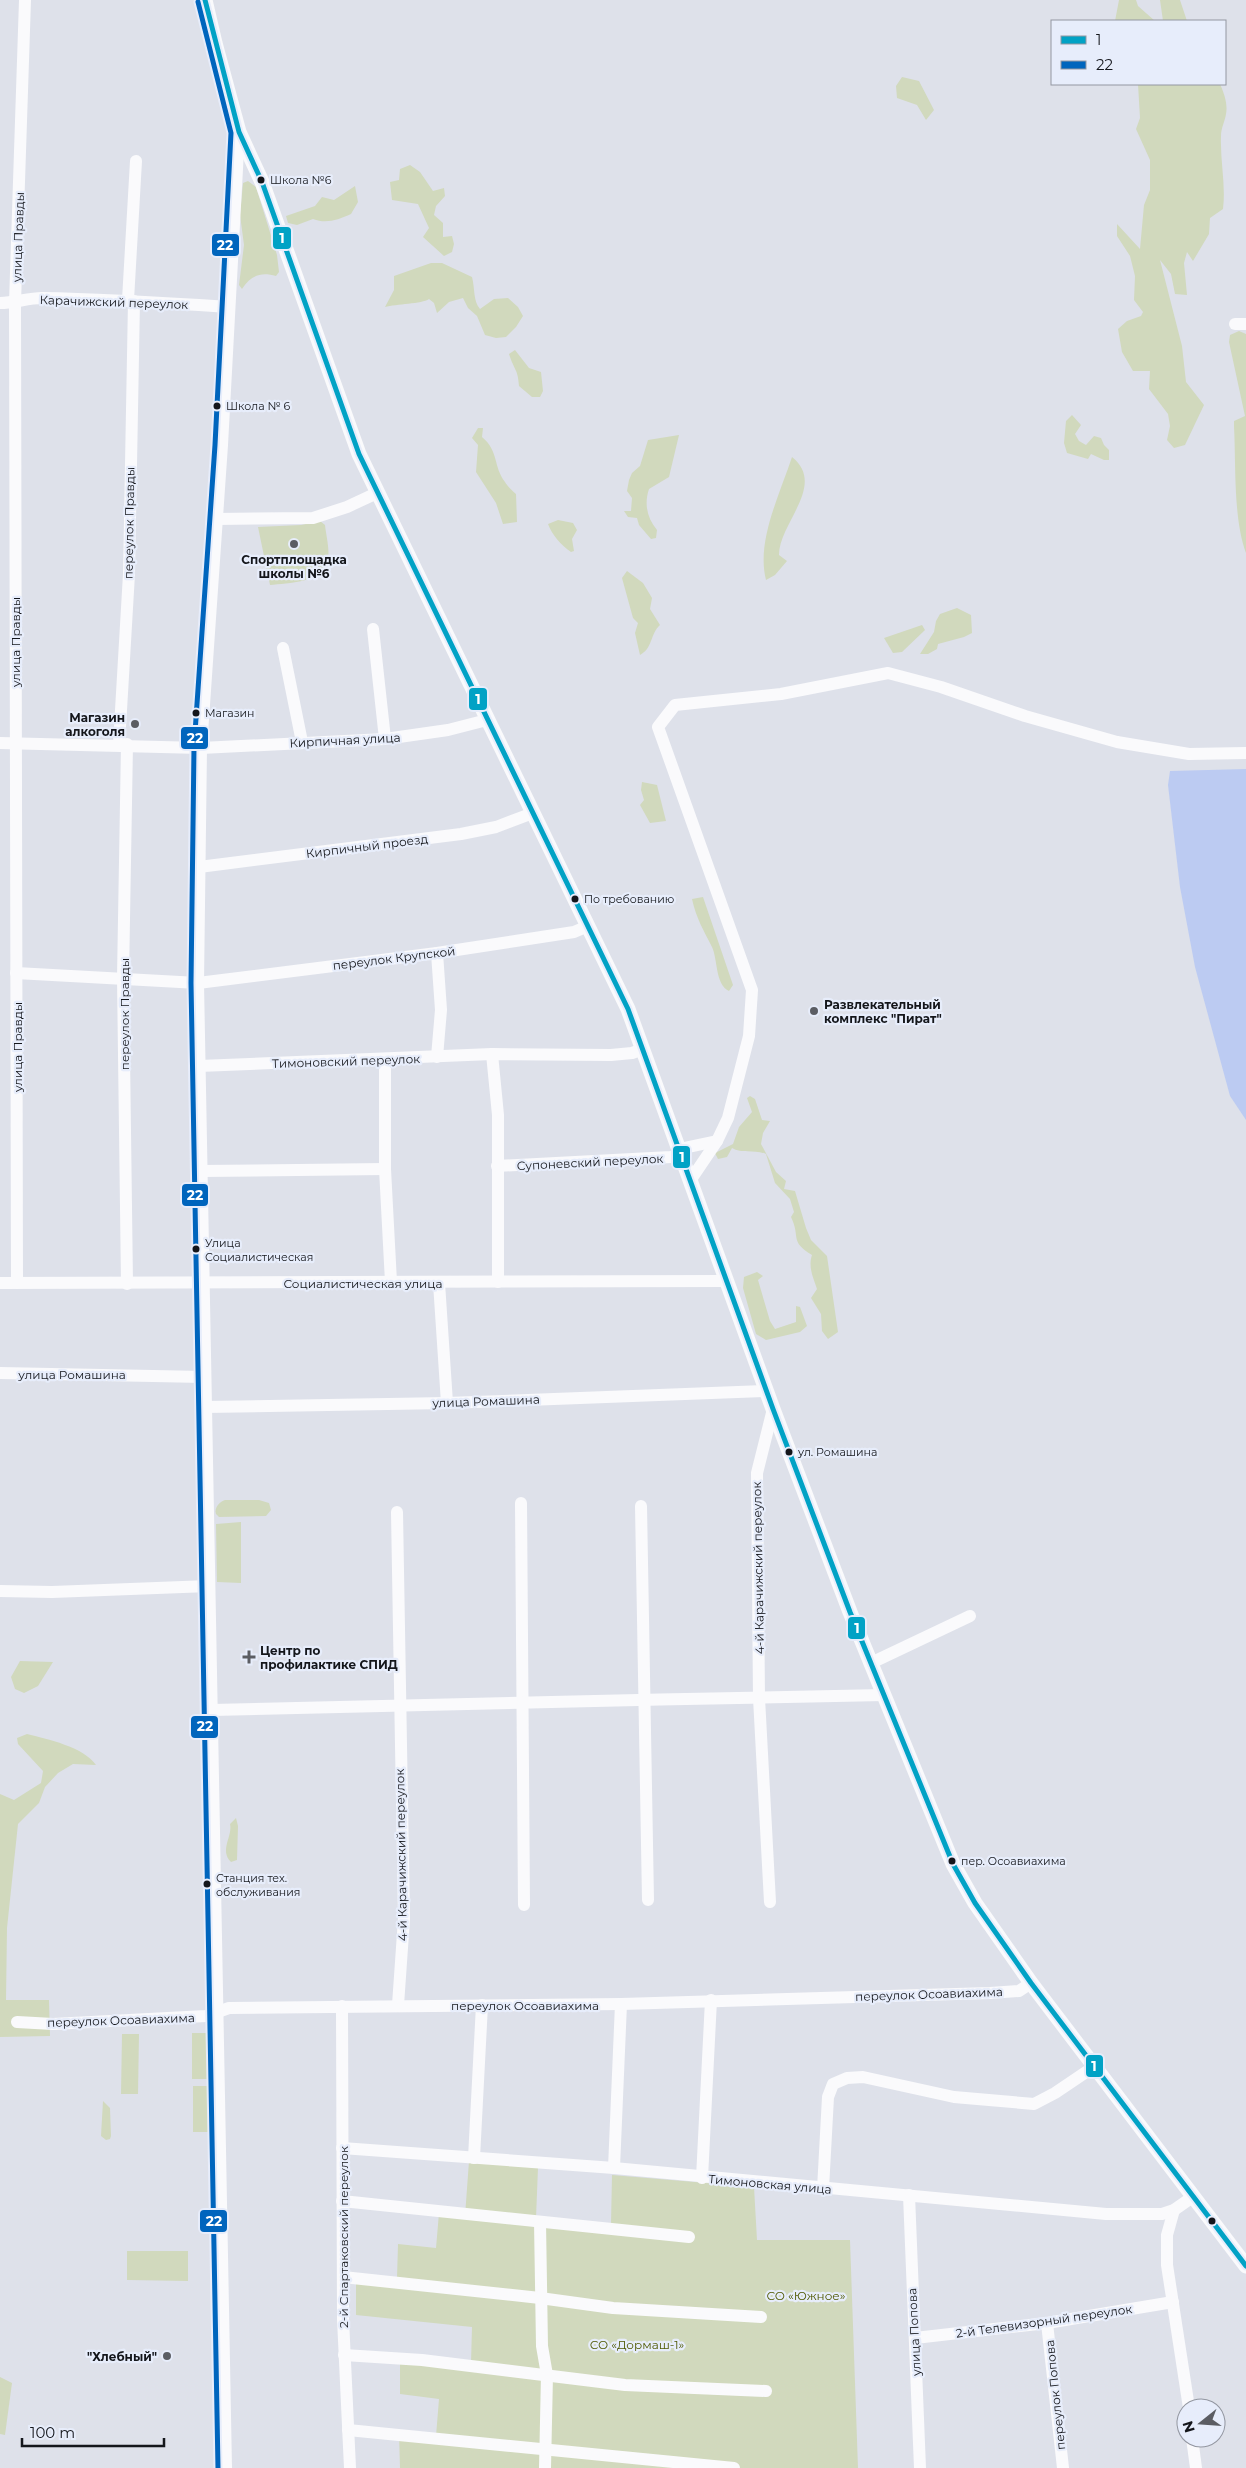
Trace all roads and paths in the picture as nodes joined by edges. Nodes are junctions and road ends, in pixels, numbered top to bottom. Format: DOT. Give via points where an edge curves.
graph roads {
  1 [pos="25,0"];
  2 [pos="205,0"];
  3 [pos="239,132"];
  4 [pos="136,161"];
  5 [pos="131,300"];
  6 [pos="0,303"];
  7 [pos="15,303"];
  8 [pos="229,307"];
  9 [pos="377,493"];
  10 [pos="216,519"];
  11 [pos="373,629"];
  12 [pos="283,648"];
  13 [pos="487,720"];
  14 [pos="385,739"];
  15 [pos="302,742"];
  16 [pos="0,743"];
  17 [pos="15,743"];
  18 [pos="123,744"];
  19 [pos="201,748"];
  20 [pos="1246,753"];
  21 [pos="533,813"];
  22 [pos="199,867"];
  23 [pos="588,926"];
  24 [pos="436,953"];
  25 [pos="16,973"];
  26 [pos="123,978"];
  27 [pos="198,983"];
  28 [pos="642,1049"];
  29 [pos="492,1054"];
  30 [pos="437,1057"];
  31 [pos="385,1060"];
  32 [pos="199,1066"];
  33 [pos="717,1141"];
  34 [pos="680,1151"];
  35 [pos="498,1166"];
  36 [pos="385,1169"];
  37 [pos="201,1171"];
  38 [pos="690,1181"];
  39 [pos="725,1281"];
  40 [pos="390,1282"];
  41 [pos="498,1282"];
  42 [pos="0,1283"];
  43 [pos="203,1283"];
  44 [pos="439,1283"];
  45 [pos="17,1284"];
  46 [pos="127,1284"];
  47 [pos="0,1374"];
  48 [pos="204,1377"];
  49 [pos="767,1391"];
  50 [pos="447,1403"];
  51 [pos="204,1407"];
  52 [pos="773,1409"];
  53 [pos="521,1503"];
  54 [pos="642,1506"];
  55 [pos="396,1512"];
  56 [pos="209,1586"];
  57 [pos="0,1591"];
  58 [pos="970,1616"];
  59 [pos="872,1663"];
  60 [pos="884,1695"];
  61 [pos="759,1698"];
  62 [pos="643,1700"];
  63 [pos="523,1702"];
  64 [pos="399,1704"];
  65 [pos="212,1710"];
  66 [pos="648,1900"];
  67 [pos="770,1902"];
  68 [pos="524,1905"];
  69 [pos="1032,1983"];
  70 [pos="711,2000"];
  71 [pos="621,2004"];
  72 [pos="398,2005"];
  73 [pos="482,2005"];
  74 [pos="342,2006"];
  75 [pos="216,2012"];
  76 [pos="17,2022"];
  77 [pos="1095,2066"];
  78 [pos="342,2148"];
  79 [pos="474,2158"];
  80 [pos="614,2168"];
  81 [pos="702,2178"];
  82 [pos="823,2189"];
  83 [pos="909,2195"];
  84 [pos="1194,2196"];
  85 [pos="342,2201"];
  86 [pos="1174,2210"];
  87 [pos="540,2222"];
  88 [pos="690,2237"];
  89 [pos="1246,2266"];
  90 [pos="343,2277"];
  91 [pos="540,2298"];
  92 [pos="1173,2302"];
  93 [pos="761,2317"];
  94 [pos="1047,2323"];
  95 [pos="915,2338"];
  96 [pos="344,2355"];
  97 [pos="547,2375"];
  98 [pos="766,2391"];
  99 [pos="1187,2398"];
  100 [pos="348,2430"];
  101 [pos="546,2448"];
  102 [pos="1193,2448"];
  103 [pos="226,2468"];
  104 [pos="350,2468"];
  105 [pos="545,2468"];
  106 [pos="734,2468"];
  107 [pos="920,2468"];
  108 [pos="1063,2468"];
  109 [pos="1196,2468"];
  1 -- 7 [label="street, улица Правды"];
  2 -- 3 [label="main road"];
  3 -- 8 [label="street"];
  3 -- 9 [label="main road" via="262,182 359,454"];
  4 -- 5 [label="street, переулок Правды"];
  5 -- 7 [label="street, Карачижский переулок" via="38,298"];
  5 -- 8 [label="street, Карачижский переулок"];
  5 -- 18 [label="street, переулок Правды" via="129,574"];
  6 -- 7 [label="street, Карачижский переулок"];
  7 -- 17 [label="street, улица Правды"];
  8 -- 10 [label="street"];
  9 -- 10 [label="street" via="313,518"];
  9 -- 13 [label="main road"];
  10 -- 19 [label="street"];
  11 -- 14 [label="street"];
  12 -- 15 [label="street"];
  13 -- 14 [label="street, Кирпичная улица" via="448,730"];
  13 -- 21 [label="main road"];
  14 -- 15 [label="street, Кирпичная улица"];
  15 -- 19 [label="street, Кирпичная улица"];
  16 -- 17 [label="street, Кирпичная улица"];
  17 -- 18 [label="street, Кирпичная улица"];
  17 -- 25 [label="street, улица Правды"];
  18 -- 19 [label="street, Кирпичная улица"];
  18 -- 26 [label="street, переулок Правды"];
  19 -- 22 [label="street"];
  20 -- 33 [label="street" via="1189,754 1117,742 888,673 781,694 674,705 658,727 752,990 749,1036 728,1118"];
  21 -- 22 [label="street, Кирпичный проезд" via="496,827 460,834"];
  21 -- 23 [label="main road"];
  22 -- 27 [label="street"];
  23 -- 24 [label="street, переулок Крупской" via="574,932"];
  23 -- 28 [label="main road" via="628,1009"];
  24 -- 27 [label="street, переулок Крупской"];
  24 -- 30 [label="street" via="441,1010"];
  25 -- 26 [label="street, переулок Крупской"];
  25 -- 45 [label="street, улица Правды"];
  26 -- 27 [label="street, переулок Крупской"];
  26 -- 46 [label="street, переулок Правды"];
  27 -- 32 [label="street"];
  28 -- 29 [label="street, Тимоновский переулок" via="611,1055"];
  28 -- 34 [label="main road"];
  29 -- 30 [label="street, Тимоновский переулок"];
  29 -- 35 [label="street" via="498,1115"];
  30 -- 31 [label="street, Тимоновский переулок"];
  31 -- 32 [label="street, Тимоновский переулок"];
  31 -- 36 [label="street"];
  32 -- 37 [label="street"];
  33 -- 34 [label="street, Супоневский переулок"];
  33 -- 38 [label="street"];
  34 -- 35 [label="street, Супоневский переулок" via="671,1157"];
  34 -- 38 [label="main road"];
  35 -- 41 [label="street"];
  36 -- 37 [label="street"];
  36 -- 40 [label="street"];
  37 -- 43 [label="street"];
  38 -- 39 [label="main road"];
  39 -- 41 [label="street, Социалистическая улица"];
  39 -- 49 [label="main road"];
  40 -- 43 [label="street, Социалистическая улица"];
  40 -- 44 [label="street, Социалистическая улица"];
  41 -- 44 [label="street, Социалистическая улица"];
  42 -- 45 [label="street, Социалистическая улица"];
  43 -- 46 [label="street, Социалистическая улица"];
  43 -- 48 [label="street"];
  44 -- 50 [label="street"];
  45 -- 46 [label="street, Социалистическая улица"];
  47 -- 48 [label="street, улица Ромашина"];
  48 -- 51 [label="street"];
  49 -- 50 [label="street, улица Ромашина"];
  49 -- 52 [label="main road"];
  50 -- 51 [label="street, улица Ромашина"];
  51 -- 56 [label="street"];
  52 -- 59 [label="main road"];
  52 -- 61 [label="street, 4-й Карачижский переулок" via="757,1474"];
  53 -- 63 [label="street"];
  54 -- 62 [label="street"];
  55 -- 64 [label="street, 4-й Карачижский переулок"];
  56 -- 57 [label="street"];
  56 -- 65 [label="street"];
  58 -- 59 [label="street"];
  59 -- 60 [label="main road"];
  60 -- 61 [label="street"];
  60 -- 69 [label="main road" via="953,1864 975,1903"];
  61 -- 62 [label="street"];
  61 -- 67 [label="street, 4-й Карачижский переулок"];
  62 -- 63 [label="street"];
  62 -- 66 [label="street"];
  63 -- 64 [label="street"];
  63 -- 68 [label="street"];
  64 -- 65 [label="street"];
  64 -- 72 [label="street, 4-й Карачижский переулок" via="404,1919"];
  65 -- 75 [label="street"];
  69 -- 70 [label="street, переулок Осоавиахима" via="1019,1990 990,1993"];
  69 -- 77 [label="main road"];
  70 -- 71 [label="street, переулок Осоавиахима"];
  70 -- 81 [label="street"];
  71 -- 73 [label="street, переулок Осоавиахима"];
  71 -- 80 [label="street"];
  72 -- 73 [label="street, переулок Осоавиахима"];
  72 -- 74 [label="street, переулок Осоавиахима"];
  73 -- 79 [label="street"];
  74 -- 75 [label="street, переулок Осоавиахима" via="229,2008"];
  74 -- 78 [label="street, 2-й Спартаковский переулок"];
  75 -- 76 [label="street, переулок Осоавиахима" via="206,2016 53,2024"];
  75 -- 103 [label="street"];
  77 -- 82 [label="street" via="1055,2094 1034,2104 954,2097 863,2077 847,2078 833,2084 828,2097"];
  77 -- 84 [label="main road"];
  78 -- 79 [label="street, Тимоновская улица"];
  78 -- 85 [label="street, 2-й Спартаковский переулок"];
  79 -- 80 [label="street, Тимоновская улица"];
  80 -- 81 [label="street, Тимоновская улица"];
  81 -- 82 [label="street, Тимоновская улица"];
  82 -- 83 [label="street, Тимоновская улица"];
  83 -- 86 [label="street, Тимоновская улица" via="1106,2214 1162,2214"];
  83 -- 95 [label="street, улица Попова"];
  84 -- 86 [label="street, Тимоновская улица"];
  84 -- 89 [label="main road"];
  85 -- 87 [label="street"];
  85 -- 90 [label="street, 2-й Спартаковский переулок"];
  86 -- 92 [label="street" via="1167,2235 1167,2265"];
  87 -- 88 [label="street"];
  87 -- 91 [label="street"];
  90 -- 91 [label="street"];
  90 -- 96 [label="street, 2-й Спартаковский переулок"];
  91 -- 93 [label="street" via="613,2308"];
  91 -- 97 [label="street"];
  92 -- 94 [label="street, 2-й Телевизорный переулок"];
  92 -- 99 [label="street"];
  94 -- 95 [label="street, 2-й Телевизорный переулок"];
  94 -- 108 [label="street, переулок Попова"];
  95 -- 107 [label="street, улица Попова"];
  96 -- 97 [label="street" via="422,2360"];
  96 -- 100 [label="street, 2-й Спартаковский переулок"];
  97 -- 98 [label="street" via="625,2386"];
  97 -- 101 [label="street"];
  100 -- 101 [label="street"];
  100 -- 104 [label="street, 2-й Спартаковский переулок"];
  101 -- 105 [label="street"];
  101 -- 106 [label="street"];
  102 -- 109 [label="street"];
}
